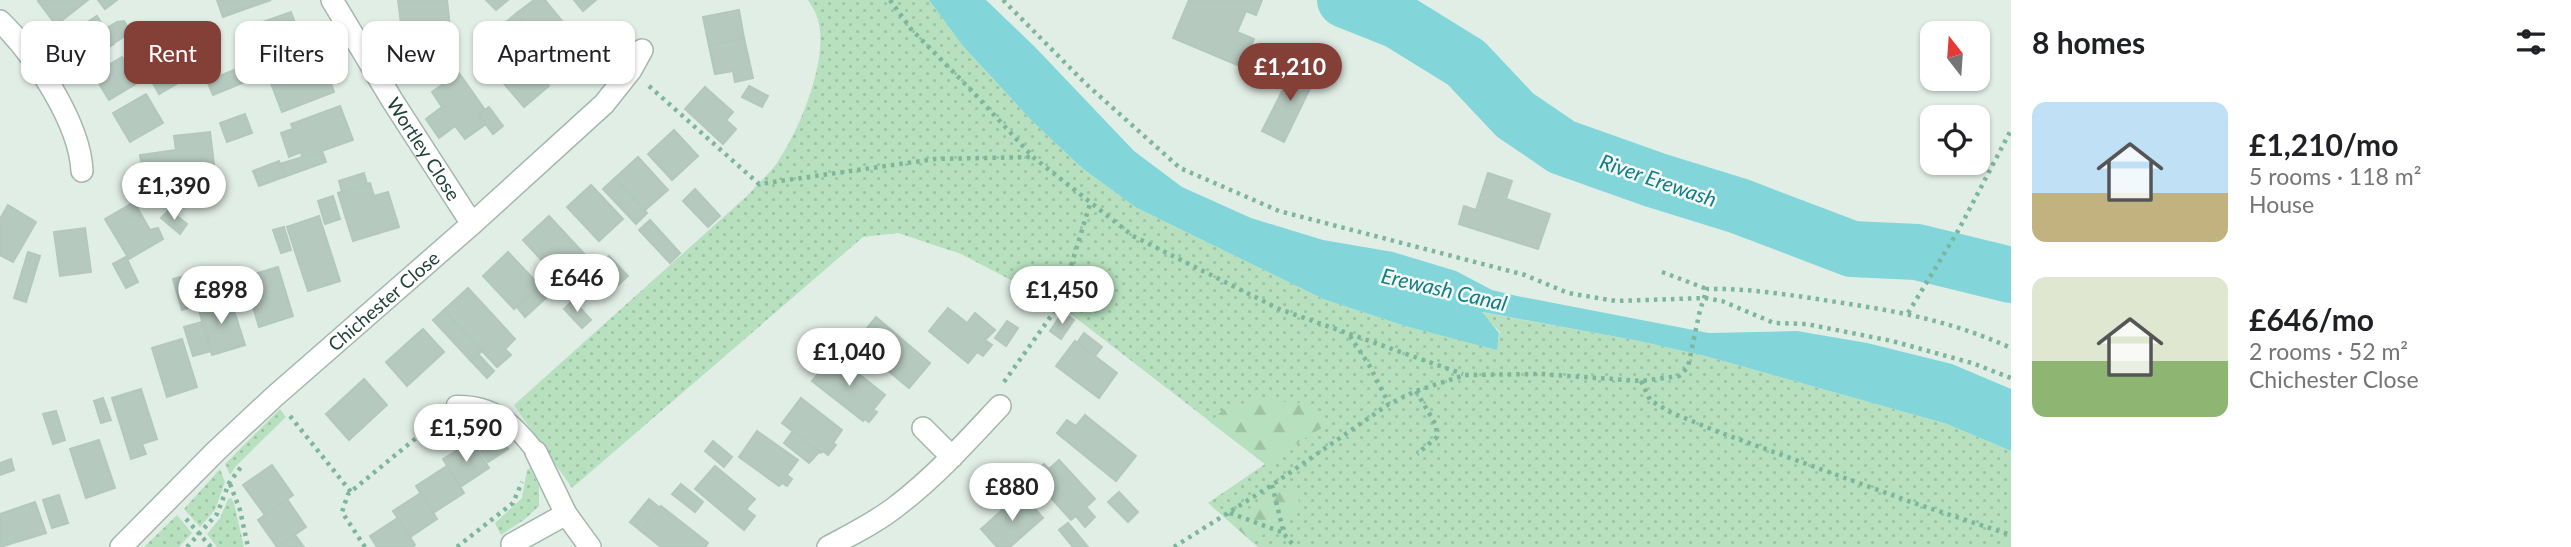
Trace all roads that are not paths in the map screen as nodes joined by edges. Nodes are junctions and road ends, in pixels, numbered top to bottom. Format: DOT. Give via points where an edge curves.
graph roads {
  1 [pos="332,0"];
  2 [pos="0,21"];
  3 [pos="642,50"];
  4 [pos="82,171"];
  5 [pos="472,224"];
  6 [pos="456,405"];
  7 [pos="1000,406"];
  8 [pos="923,428"];
  9 [pos="536,452"];
  10 [pos="952,457"];
  11 [pos="566,514"];
  12 [pos="512,544"];
  13 [pos="121,547"];
  14 [pos="590,547"];
  15 [pos="828,547"];
  1 -- 5 [label="street, Wortley Close"];
  2 -- 4 [label="street" via="32,60 71,124"];
  3 -- 5 [label="street, Chichester Close" via="604,104"];
  5 -- 13 [label="street, Chichester Close" via="275,396"];
  6 -- 9 [label="lane" via="474,405 511,422"];
  7 -- 10 [label="street"];
  8 -- 10 [label="street"];
  9 -- 11 [label="street"];
  10 -- 15 [label="street" via="898,505"];
  11 -- 12 [label="street"];
  11 -- 14 [label="street"];
}
